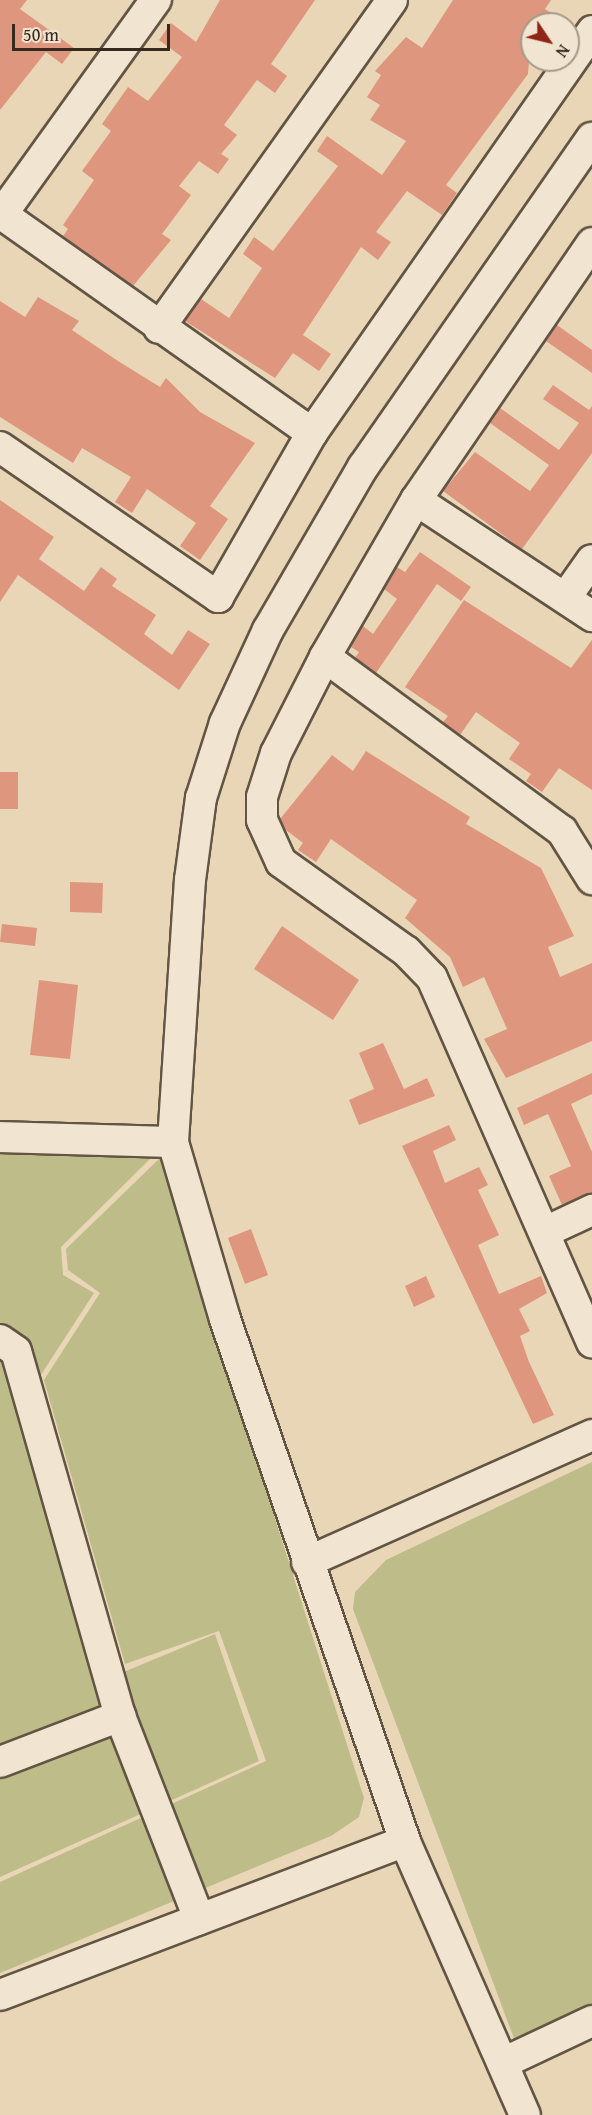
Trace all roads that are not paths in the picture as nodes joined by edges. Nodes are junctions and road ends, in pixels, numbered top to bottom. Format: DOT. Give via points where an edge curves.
graph roads {
  1 [pos="156,0"];
  2 [pos="392,0"];
  3 [pos="592,31"];
  4 [pos="592,138"];
  5 [pos="1,214"];
  6 [pos="592,243"];
  7 [pos="159,328"];
  8 [pos="312,433"];
  9 [pos="0,447"];
  10 [pos="416,500"];
  11 [pos="592,560"];
  12 [pos="566,597"];
  13 [pos="592,616"];
  14 [pos="325,657"];
  15 [pos="592,879"];
  16 [pos="0,1137"];
  17 [pos="173,1142"];
  18 [pos="592,1209"];
  19 [pos="548,1231"];
  20 [pos="0,1340"];
  21 [pos="592,1342"];
  22 [pos="592,1435"];
  23 [pos="307,1562"];
  24 [pos="120,1716"];
  25 [pos="0,1762"];
  26 [pos="405,1840"];
  27 [pos="199,1919"];
  28 [pos="0,1995"];
  29 [pos="592,2022"];
  30 [pos="505,2062"];
  31 [pos="525,2115"];
  1 -- 5 [label="street"];
  2 -- 7 [label="street"];
  3 -- 8 [label="street"];
  4 -- 17 [label="street" via="363,467 268,630 225,723 201,798 190,880"];
  5 -- 7 [label="street"];
  6 -- 10 [label="street"];
  7 -- 8 [label="street"];
  8 -- 9 [label="street" via="223,592 211,597"];
  10 -- 12 [label="street"];
  10 -- 14 [label="street"];
  11 -- 12 [label="street"];
  12 -- 13 [label="street"];
  14 -- 15 [label="street" via="562,831"];
  14 -- 19 [label="street" via="272,764 262,797 268,842 281,862 406,951 432,978"];
  16 -- 17 [label="street"];
  17 -- 23 [label="street" via="225,1320"];
  18 -- 19 [label="street"];
  19 -- 21 [label="street"];
  20 -- 24 [label="street" via="16,1351"];
  22 -- 23 [label="street"];
  23 -- 26 [label="street"];
  24 -- 25 [label="street"];
  24 -- 27 [label="street"];
  26 -- 27 [label="street"];
  26 -- 30 [label="street"];
  27 -- 28 [label="street"];
  29 -- 30 [label="street"];
  30 -- 31 [label="street"];
}
